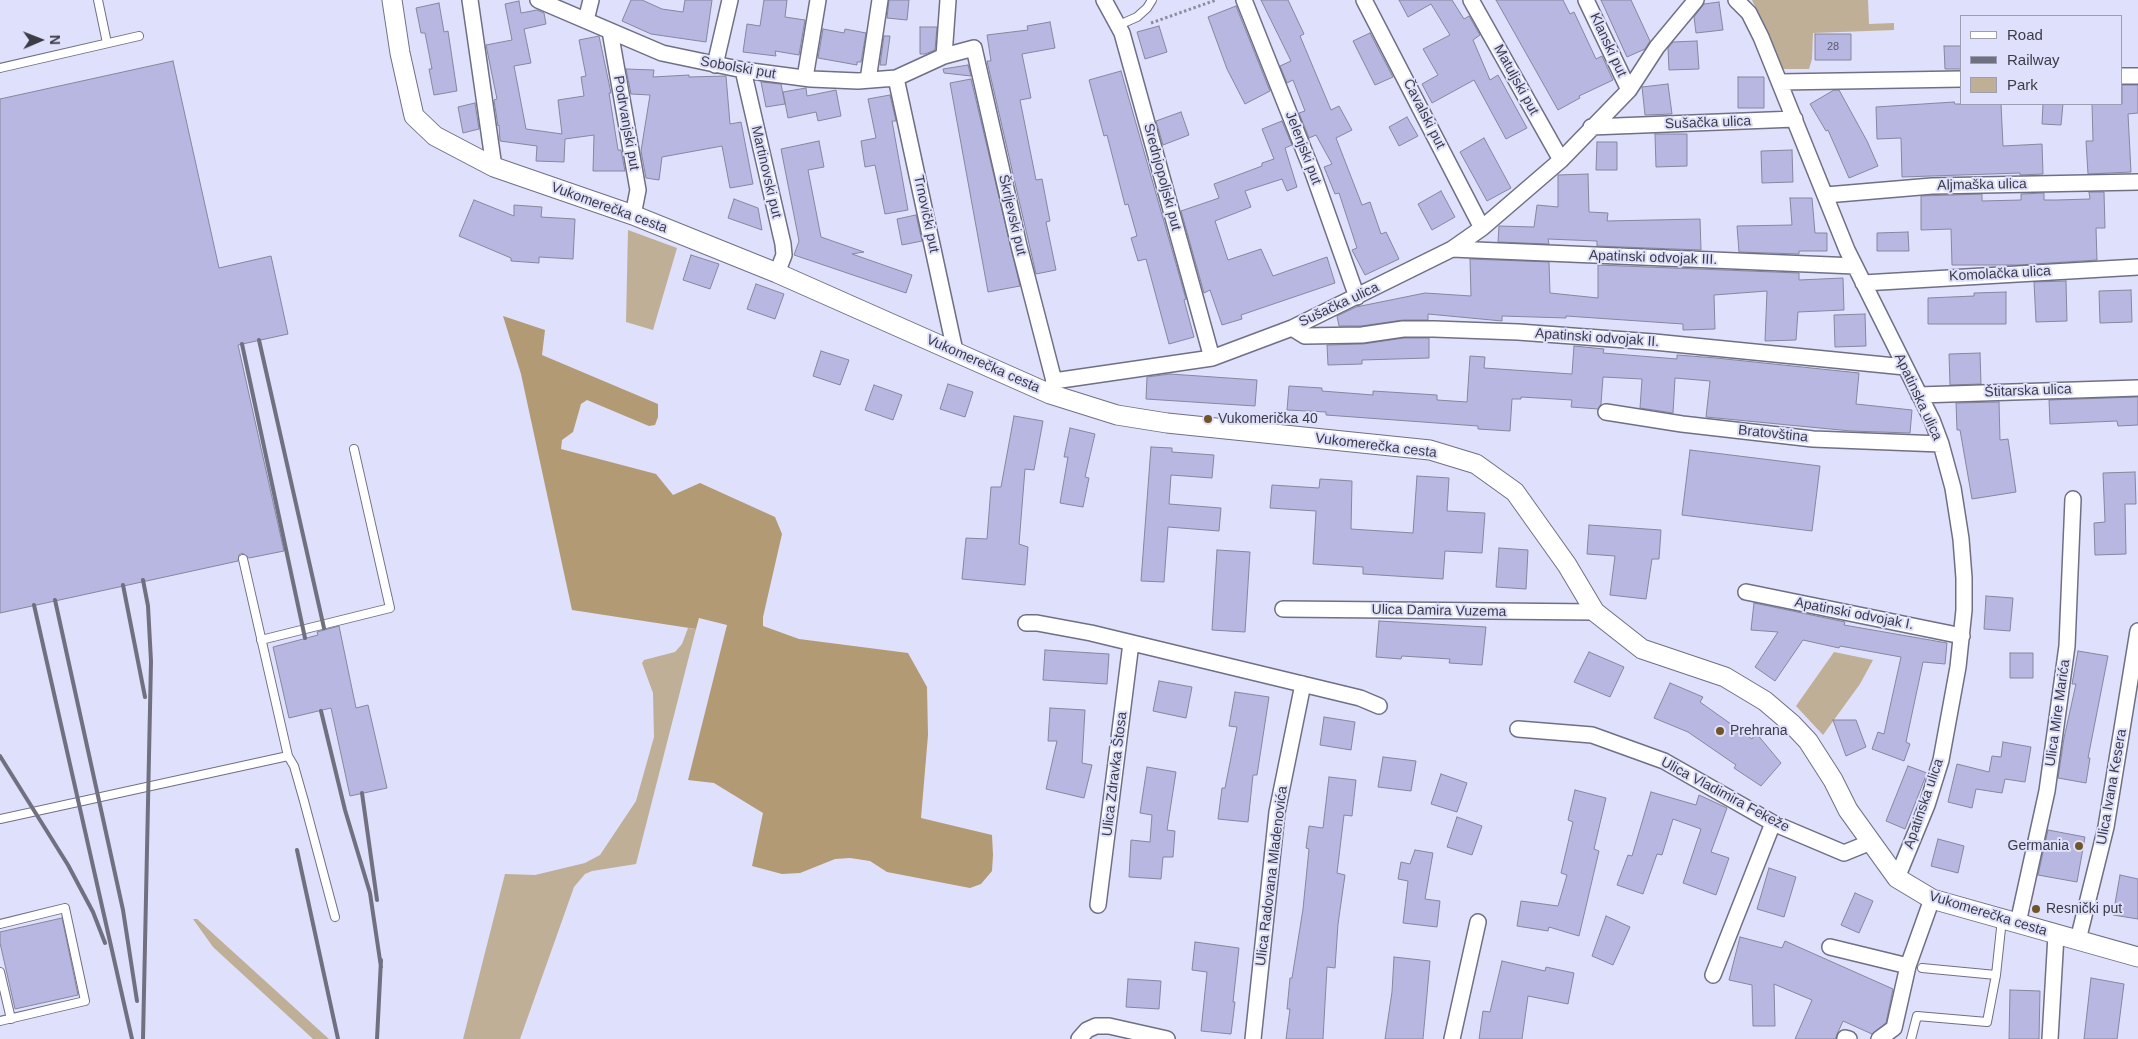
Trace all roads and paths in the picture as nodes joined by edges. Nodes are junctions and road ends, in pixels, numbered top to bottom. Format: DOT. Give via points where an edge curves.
graph roads {
  1 [pos="98,0"];
  2 [pos="392,0"];
  3 [pos="470,0"];
  4 [pos="538,0"];
  5 [pos="591,0"];
  6 [pos="730,0"];
  7 [pos="818,0"];
  8 [pos="880,0"];
  9 [pos="948,0"];
  10 [pos="1104,0"];
  11 [pos="1152,0"];
  12 [pos="1216,0"];
  13 [pos="1244,0"];
  14 [pos="1364,0"];
  15 [pos="1471,0"];
  16 [pos="1586,0"];
  17 [pos="1696,0"];
  18 [pos="1736,0"];
  19 [pos="586,20"];
  20 [pos="1120,29"];
  21 [pos="610,31"];
  22 [pos="139,36"];
  23 [pos="107,43"];
  24 [pos="974,48"];
  25 [pos="944,56"];
  26 [pos="715,65"];
  27 [pos="0,68"];
  28 [pos="743,70"];
  29 [pos="2123,76"];
  30 [pos="2138,76"];
  31 [pos="805,78"];
  32 [pos="896,78"];
  33 [pos="1960,79"];
  34 [pos="868,80"];
  35 [pos="1780,82"];
  36 [pos="1629,90"];
  37 [pos="1795,119"];
  38 [pos="1591,127"];
  39 [pos="1561,160"];
  40 [pos="494,168"];
  41 [pos="2138,182"];
  42 [pos="1826,195"];
  43 [pos="633,215"];
  44 [pos="1482,228"];
  45 [pos="1452,249"];
  46 [pos="1855,266"];
  47 [pos="2138,267"];
  48 [pos="777,274"];
  49 [pos="1863,283"];
  50 [pos="1357,297"];
  51 [pos="1292,328"];
  52 [pos="955,351"];
  53 [pos="1212,358"];
  54 [pos="1905,368"];
  55 [pos="1052,388"];
  56 [pos="2138,388"];
  57 [pos="1919,395"];
  58 [pos="1606,412"];
  59 [pos="1941,444"];
  60 [pos="354,449"];
  61 [pos="2073,499"];
  62 [pos="243,560"];
  63 [pos="1746,592"];
  64 [pos="1284,609"];
  65 [pos="1595,612"];
  66 [pos="1026,623"];
  67 [pos="2138,631"];
  68 [pos="1962,636"];
  69 [pos="261,640"];
  70 [pos="1131,643"];
  71 [pos="1303,684"];
  72 [pos="1379,706"];
  73 [pos="1518,729"];
  74 [pos="288,756"];
  75 [pos="0,819"];
  76 [pos="1773,823"];
  77 [pos="1871,842"];
  78 [pos="1897,878"];
  79 [pos="1932,900"];
  80 [pos="1098,905"];
  81 [pos="335,918"];
  82 [pos="2010,921"];
  83 [pos="1478,922"];
  84 [pos="0,924"];
  85 [pos="2056,935"];
  86 [pos="2078,940"];
  87 [pos="1830,947"];
  88 [pos="2138,958"];
  89 [pos="1915,967"];
  90 [pos="0,972"];
  91 [pos="1713,975"];
  92 [pos="1996,975"];
  93 [pos="11,1019"];
  94 [pos="0,1021"];
  95 [pos="1080,1039"];
  96 [pos="1167,1039"];
  97 [pos="1253,1039"];
  98 [pos="1452,1039"];
  99 [pos="1880,1039"];
  100 [pos="1912,1039"];
  101 [pos="2050,1039"];
  1 -- 23 [label="lane"];
  2 -- 40 [label="street, Vukomerečka cesta" via="414,116 435,136"];
  3 -- 40 [label="street"];
  4 -- 19 [label="street, Sobolski put"];
  5 -- 19 [label="street"];
  6 -- 26 [label="street"];
  7 -- 31 [label="street"];
  8 -- 34 [label="street"];
  9 -- 25 [label="street"];
  10 -- 20 [label="street, Srednjopoljski put"];
  11 -- 20 [label="lane" via="1147,8"];
  12 -- 20 [label="path"];
  13 -- 50 [label="street, Jelenjski put" via="1313,173"];
  14 -- 44 [label="street, Čavalski put"];
  15 -- 39 [label="street, Matuljski put"];
  16 -- 36 [label="street, Klanski put"];
  17 -- 36 [label="street, Sušačka ulica" via="1657,47"];
  18 -- 35 [label="street, Apatinska ulica" via="1749,13"];
  19 -- 21 [label="street, Sobolski put"];
  20 -- 53 [label="street, Srednjopoljski put"];
  21 -- 26 [label="street, Sobolski put" via="662,53"];
  21 -- 43 [label="street, Podrvanjski put" via="638,190"];
  22 -- 23 [label="lane"];
  23 -- 27 [label="lane"];
  24 -- 25 [label="street, Sobolski put"];
  24 -- 55 [label="street, Škrljevski put"];
  25 -- 32 [label="street, Sobolski put"];
  26 -- 28 [label="street, Sobolski put"];
  28 -- 31 [label="street, Sobolski put"];
  28 -- 48 [label="street, Martinovski put" via="783,244 784,255"];
  29 -- 30 [label="street"];
  31 -- 34 [label="street, Sobolski put"];
  32 -- 34 [label="street, Sobolski put"];
  32 -- 52 [label="street, Trnovički put"];
  33 -- 35 [label="street"];
  35 -- 37 [label="street, Apatinska ulica"];
  36 -- 38 [label="street, Sušačka ulica"];
  37 -- 38 [label="street, Sušačka ulica"];
  37 -- 42 [label="street, Apatinska ulica"];
  38 -- 39 [label="street, Sušačka ulica"];
  39 -- 44 [label="street, Sušačka ulica"];
  40 -- 43 [label="street, Vukomerečka cesta"];
  41 -- 42 [label="street, Aljmaška ulica" via="1932,186"];
  42 -- 46 [label="street, Apatinska ulica"];
  43 -- 48 [label="street, Vukomerečka cesta"];
  44 -- 45 [label="street, Sušačka ulica"];
  45 -- 46 [label="street, Apatinski odvojak III."];
  45 -- 50 [label="street, Sušačka ulica"];
  46 -- 49 [label="street, Apatinska ulica"];
  47 -- 49 [label="street, Komolačka ulica"];
  48 -- 52 [label="street, Vukomerečka cesta"];
  49 -- 54 [label="street, Apatinska ulica"];
  50 -- 51 [label="street, Sušačka ulica"];
  51 -- 53 [label="street, Sušačka ulica"];
  51 -- 54 [label="street, Apatinski odvojak II." via="1305,336 1362,335 1403,329 1528,333 1654,342"];
  52 -- 55 [label="street, Vukomerečka cesta"];
  53 -- 55 [label="street, Sušačka ulica"];
  54 -- 57 [label="street, Apatinska ulica"];
  55 -- 65 [label="street, Vukomerečka cesta" via="1125,416 1430,450 1476,464 1515,492 1567,565"];
  56 -- 57 [label="street, Štitarska ulica"];
  57 -- 59 [label="street, Apatinska ulica"];
  58 -- 59 [label="street, Bratovština" via="1813,439"];
  59 -- 68 [label="street, Apatinska ulica" via="1962,539"];
  60 -- 69 [label="lane" via="390,608"];
  61 -- 82 [label="street, Ulica Mire Marića" via="2068,646 2047,791"];
  62 -- 69 [label="lane"];
  63 -- 68 [label="street, Apatinski odvojak I."];
  64 -- 65 [label="street, Ulica Damira Vuzema"];
  65 -- 77 [label="street, Vukomerečka cesta" via="1642,649 1725,677 1765,701 1808,741 1848,810"];
  66 -- 70 [label="street"];
  67 -- 86 [label="street, Ulica Ivana Kesera" via="2106,827"];
  68 -- 78 [label="street, Apatinska ulica" via="1940,760 1927,805"];
  69 -- 74 [label="lane"];
  70 -- 71 [label="street"];
  70 -- 80 [label="street, Ulica Zdravka Štosa"];
  71 -- 72 [label="street"];
  71 -- 97 [label="street, Ulica Radovana Mladenovića" via="1277,812"];
  73 -- 76 [label="street, Ulica Vladimira Fekeže" via="1592,735 1664,761"];
  74 -- 75 [label="lane"];
  74 -- 81 [label="lane" via="294,766"];
  76 -- 77 [label="street, Ulica Vladimira Fekeže" via="1844,853"];
  76 -- 91 [label="street"];
  77 -- 78 [label="street, Vukomerečka cesta"];
  78 -- 79 [label="street, Vukomerečka cesta"];
  79 -- 82 [label="street, Vukomerečka cesta"];
  79 -- 89 [label="street"];
  82 -- 85 [label="street, Vukomerečka cesta"];
  82 -- 92 [label="lane"];
  83 -- 98 [label="street"];
  84 -- 93 [label="lane" via="65,908 85,1001"];
  85 -- 86 [label="street, Vukomerečka cesta"];
  85 -- 101 [label="street"];
  86 -- 88 [label="street, Vukomerečka cesta"];
  87 -- 89 [label="street"];
  89 -- 92 [label="lane"];
  89 -- 99 [label="street" via="1894,1028"];
  90 -- 93 [label="lane"];
  92 -- 100 [label="lane" via="1987,1022 1917,1016"];
  93 -- 94 [label="lane"];
  95 -- 96 [label="street" via="1086,1030 1109,1026"];
}
